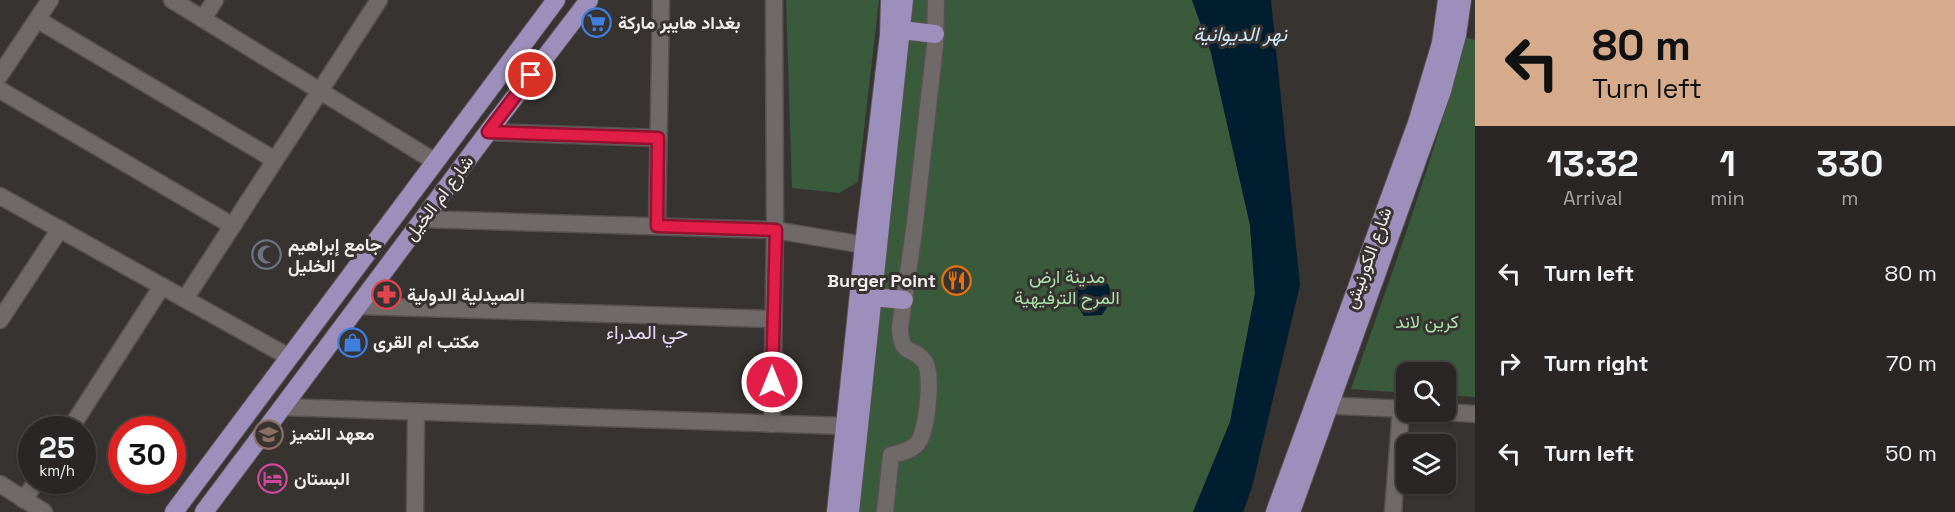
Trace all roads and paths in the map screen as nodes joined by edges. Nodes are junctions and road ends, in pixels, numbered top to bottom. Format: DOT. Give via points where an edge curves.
graph roads {
  1 [pos="49,0"];
  2 [pos="172,0"];
  3 [pos="215,0"];
  4 [pos="379,0"];
  5 [pos="556,0"];
  6 [pos="590,0"];
  7 [pos="661,0"];
  8 [pos="774,0"];
  9 [pos="890,0"];
  10 [pos="904,0"];
  11 [pos="936,0"];
  12 [pos="1447,0"];
  13 [pos="1462,0"];
  14 [pos="203,19"];
  15 [pos="38,20"];
  16 [pos="902,30"];
  17 [pos="935,34"];
  18 [pos="0,75"];
  19 [pos="0,90"];
  20 [pos="320,91"];
  21 [pos="488,132"];
  22 [pos="658,138"];
  23 [pos="275,160"];
  24 [pos="434,161"];
  25 [pos="0,196"];
  26 [pos="423,219"];
  27 [pos="233,226"];
  28 [pos="657,226"];
  29 [pos="60,229"];
  30 [pos="776,230"];
  31 [pos="864,245"];
  32 [pos="162,286"];
  33 [pos="872,297"];
  34 [pos="185,299"];
  35 [pos="904,300"];
  36 [pos="359,306"];
  37 [pos="773,319"];
  38 [pos="0,320"];
  39 [pos="289,357"];
  40 [pos="1322,405"];
  41 [pos="282,407"];
  42 [pos="1396,409"];
  43 [pos="416,412"];
  44 [pos="1456,413"];
  45 [pos="1475,414"];
  46 [pos="78,416"];
  47 [pos="1403,422"];
  48 [pos="772,424"];
  49 [pos="845,426"];
  50 [pos="0,484"];
  51 [pos="28,494"];
  52 [pos="24,500"];
  53 [pos="44,512"];
  54 [pos="174,512"];
  55 [pos="204,512"];
  56 [pos="415,512"];
  57 [pos="836,512"];
  58 [pos="850,512"];
  59 [pos="885,512"];
  60 [pos="1275,512"];
  61 [pos="1291,512"];
  62 [pos="1393,512"];
  1 -- 15 [label="street"];
  2 -- 14 [label="street"];
  3 -- 14 [label="street"];
  4 -- 20 [label="street"];
  5 -- 24 [label="main road, شارع ام الخيل"];
  6 -- 21 [label="main road, شارع ام الخيل"];
  7 -- 22 [label="street"];
  8 -- 30 [label="street"];
  9 -- 31 [label="main road"];
  10 -- 16 [label="main road"];
  11 -- 17 [label="street"];
  12 -- 40 [label="main road, شارع الكورنيش" via="1441,43 1418,123"];
  13 -- 40 [label="main road, شارع الكورنيش" via="1442,91"];
  14 -- 20 [label="street"];
  15 -- 18 [label="street"];
  15 -- 23 [label="street"];
  16 -- 17 [label="main road"];
  16 -- 33 [label="main road"];
  17 -- 35 [label="street"];
  19 -- 27 [label="street"];
  20 -- 23 [label="street"];
  20 -- 24 [label="street"];
  21 -- 22 [label="street"];
  21 -- 26 [label="main road, شارع ام الخيل"];
  22 -- 28 [label="street"];
  23 -- 27 [label="street"];
  24 -- 39 [label="main road, شارع ام الخيل"];
  25 -- 29 [label="street"];
  26 -- 28 [label="street"];
  26 -- 36 [label="main road, شارع ام الخيل"];
  27 -- 34 [label="street"];
  28 -- 30 [label="street"];
  29 -- 32 [label="street"];
  29 -- 38 [label="street"];
  30 -- 31 [label="street"];
  30 -- 37 [label="street"];
  31 -- 49 [label="main road"];
  32 -- 34 [label="street"];
  32 -- 46 [label="street"];
  33 -- 35 [label="main road"];
  33 -- 58 [label="main road"];
  34 -- 39 [label="street"];
  35 -- 59 [label="street" via="900,342 925,363 929,385 923,433 917,444 891,455"];
  36 -- 37 [label="street"];
  36 -- 41 [label="main road, شارع ام الخيل"];
  37 -- 48 [label="street"];
  39 -- 54 [label="main road, شارع ام الخيل"];
  40 -- 42 [label="street"];
  40 -- 60 [label="main road, شارع الكورنيش"];
  40 -- 61 [label="main road, شارع الكورنيش"];
  41 -- 43 [label="street"];
  41 -- 55 [label="main road, شارع ام الخيل"];
  43 -- 48 [label="street"];
  43 -- 56 [label="street"];
  44 -- 45 [label="street"];
  47 -- 62 [label="street"];
  48 -- 49 [label="street"];
  49 -- 57 [label="main road"];
  50 -- 52 [label="street"];
  51 -- 52 [label="street"];
  52 -- 53 [label="street"];
}
